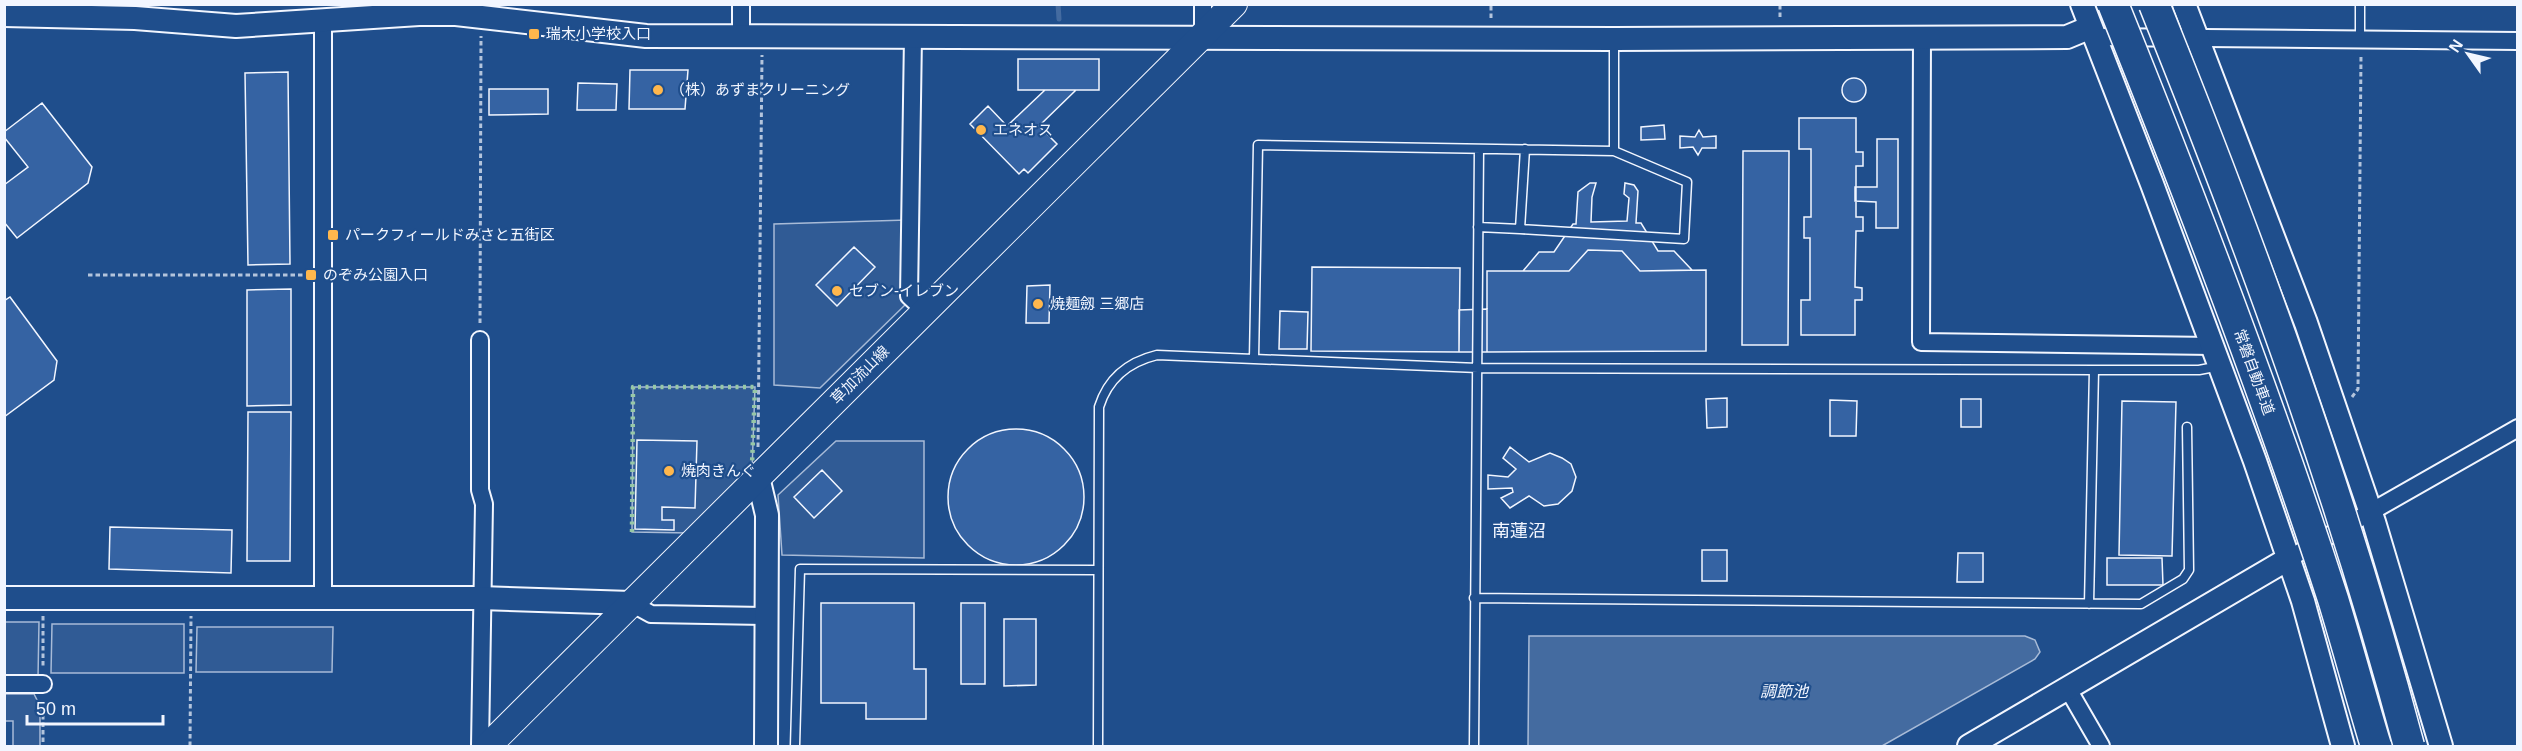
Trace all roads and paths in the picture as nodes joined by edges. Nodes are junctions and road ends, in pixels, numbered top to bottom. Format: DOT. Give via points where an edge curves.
graph roads {
  1 [pos="741,4"];
  2 [pos="1203,4"];
  3 [pos="1234,4"];
  4 [pos="2082,4"];
  5 [pos="2113,4"];
  6 [pos="2154,4"];
  7 [pos="2184,4"];
  8 [pos="2360,4"];
  9 [pos="4,15"];
  10 [pos="481,16"];
  11 [pos="323,21"];
  12 [pos="2093,32"];
  13 [pos="752,35"];
  14 [pos="1922,35"];
  15 [pos="913,36"];
  16 [pos="1201,37"];
  17 [pos="2196,37"];
  18 [pos="1614,39"];
  19 [pos="2360,41"];
  20 [pos="2517,42"];
  21 [pos="2361,64"];
  22 [pos="1479,148"];
  23 [pos="1525,149"];
  24 [pos="1614,151"];
  25 [pos="1478,227"];
  26 [pos="1520,229"];
  27 [pos="88,275"];
  28 [pos="323,275"];
  29 [pos="925,311"];
  30 [pos="480,340"];
  31 [pos="2216,356"];
  32 [pos="1254,358"];
  33 [pos="1478,368"];
  34 [pos="2094,370"];
  35 [pos="2334,405"];
  36 [pos="2187,428"];
  37 [pos="2517,428"];
  38 [pos="758,477"];
  39 [pos="2370,510"];
  40 [pos="2288,559"];
  41 [pos="1096,570"];
  42 [pos="4,597"];
  43 [pos="191,598"];
  44 [pos="480,598"];
  45 [pos="1474,598"];
  46 [pos="322,599"];
  47 [pos="631,603"];
  48 [pos="2089,604"];
  49 [pos="767,615"];
  50 [pos="4,684"];
  51 [pos="43,684"];
  52 [pos="2068,689"];
  53 [pos="190,747"];
  54 [pos="480,747"];
  55 [pos="488,747"];
  56 [pos="766,747"];
  57 [pos="795,747"];
  58 [pos="1098,747"];
  59 [pos="1474,747"];
  60 [pos="1969,747"];
  61 [pos="2101,747"];
  62 [pos="2343,747"];
  63 [pos="2376,747"];
  64 [pos="2409,747"];
  65 [pos="2441,747"];
  1 -- 13 [label="street"];
  2 -- 16 [label="street"];
  3 -- 16 [label="main road, 草加流山線"];
  4 -- 12 [label="street"];
  5 -- 63 [label="highway, 常磐自動車道, bridge" via="2276,433 2333,600"];
  6 -- 64 [label="highway, bridge" via="2255,268 2311,428 2358,565"];
  7 -- 17 [label="street"];
  8 -- 19 [label="lane"];
  9 -- 11 [label="street" via="135,18 236,26"];
  10 -- 11 [label="street" via="419,14"];
  10 -- 13 [label="street" via="622,35"];
  10 -- 30 [label="path"];
  11 -- 28 [label="street"];
  12 -- 14 [label="street" via="2072,37"];
  12 -- 17 [label="street"];
  12 -- 31 [label="street"];
  13 -- 15 [label="street"];
  13 -- 38 [label="path"];
  14 -- 18 [label="street"];
  14 -- 31 [label="street" via="1921,342"];
  15 -- 16 [label="street"];
  15 -- 29 [label="street" via="909,296"];
  16 -- 18 [label="street"];
  16 -- 29 [label="main road, 草加流山線"];
  17 -- 19 [label="street"];
  17 -- 35 [label="street"];
  18 -- 24 [label="lane"];
  19 -- 20 [label="street"];
  21 -- 35 [label="path" via="2358,389 2356,395"];
  22 -- 23 [label="lane"];
  22 -- 25 [label="lane"];
  22 -- 32 [label="lane" via="1258,145"];
  23 -- 24 [label="lane"];
  23 -- 26 [label="lane"];
  24 -- 26 [label="lane" via="1687,182 1684,239"];
  25 -- 26 [label="lane"];
  25 -- 33 [label="lane"];
  27 -- 28 [label="path"];
  28 -- 46 [label="street"];
  29 -- 38 [label="main road, 草加流山線"];
  30 -- 44 [label="street" via="480,490 484,504"];
  31 -- 34 [label="lane" via="2199,370"];
  31 -- 40 [label="street"];
  32 -- 33 [label="lane"];
  32 -- 41 [label="lane" via="1157,355 1137,360 1107,387 1099,407"];
  33 -- 34 [label="lane"];
  33 -- 45 [label="lane"];
  34 -- 48 [label="lane"];
  35 -- 39 [label="street"];
  36 -- 48 [label="lane" via="2189,570 2183,579 2141,604"];
  37 -- 39 [label="street" via="2391,502"];
  38 -- 47 [label="main road, 草加流山線"];
  38 -- 49 [label="street" via="768,515"];
  39 -- 40 [label="street"];
  39 -- 65 [label="street"];
  40 -- 52 [label="street"];
  40 -- 62 [label="street"];
  41 -- 57 [label="lane" via="800,569"];
  41 -- 58 [label="lane"];
  42 -- 43 [label="street"];
  43 -- 46 [label="street"];
  43 -- 53 [label="path"];
  44 -- 46 [label="street"];
  44 -- 47 [label="street"];
  44 -- 54 [label="street"];
  45 -- 48 [label="lane"];
  45 -- 59 [label="lane"];
  47 -- 49 [label="street" via="651,614"];
  47 -- 55 [label="main road, 草加流山線"];
  49 -- 56 [label="street"];
  50 -- 51 [label="street"];
  52 -- 60 [label="street"];
  52 -- 61 [label="street"];
}
